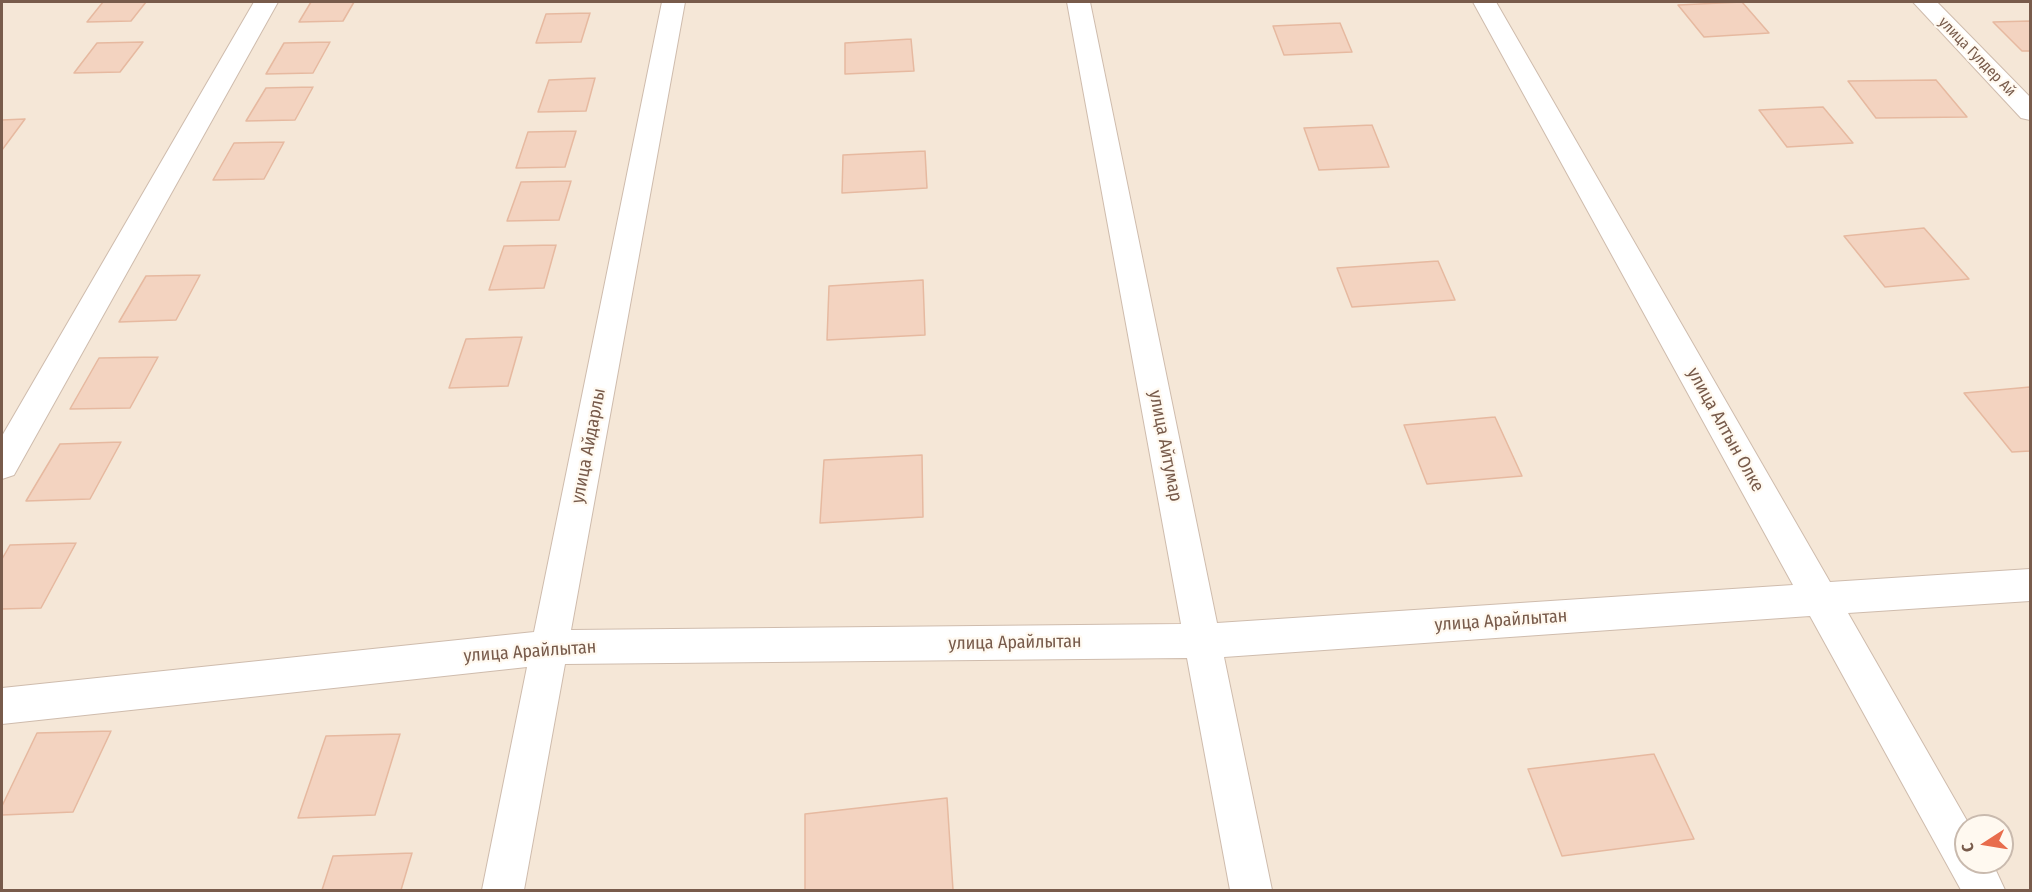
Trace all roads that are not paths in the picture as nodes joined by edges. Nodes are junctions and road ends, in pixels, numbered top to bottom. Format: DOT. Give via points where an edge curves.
graph roads {
  1 [pos="266,2"];
  2 [pos="673,2"];
  3 [pos="1078,2"];
  4 [pos="1485,2"];
  5 [pos="1924,2"];
  6 [pos="2031,112"];
  7 [pos="2,465"];
  8 [pos="2031,585"];
  9 [pos="1821,600"];
  10 [pos="1203,641"];
  11 [pos="551,647"];
  12 [pos="2,706"];
  13 [pos="1954,838"];
  14 [pos="1974,874"];
  15 [pos="503,891"];
  16 [pos="1251,891"];
  17 [pos="1984,891"];
  1 -- 7 [label="street"];
  2 -- 11 [label="street, улица Айдарлы"];
  3 -- 10 [label="street, улица Айтумар"];
  4 -- 9 [label="street, улица Алтын Олке"];
  5 -- 6 [label="street, улица Гулдер Ай"];
  8 -- 9 [label="street, улица Арайлытан"];
  9 -- 10 [label="street, улица Арайлытан"];
  9 -- 13 [label="street, улица Алтын Олке"];
  10 -- 11 [label="street, улица Арайлытан"];
  10 -- 16 [label="street, улица Айтумар"];
  11 -- 12 [label="street, улица Арайлытан"];
  11 -- 15 [label="street, улица Айдарлы"];
  14 -- 17 [label="street, улица Алтын Олке"];
}
